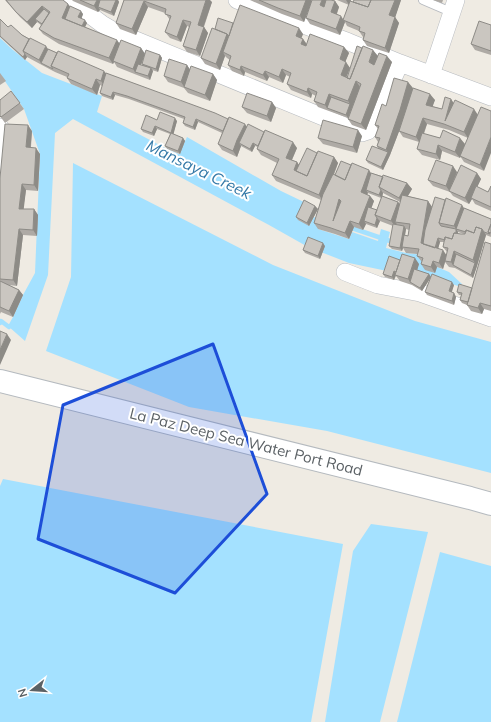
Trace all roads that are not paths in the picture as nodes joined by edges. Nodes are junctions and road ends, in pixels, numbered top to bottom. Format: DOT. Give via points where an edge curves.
graph roads {
  1 [pos="70,0"];
  2 [pos="236,0"];
  3 [pos="423,0"];
  4 [pos="454,6"];
  5 [pos="400,63"];
  6 [pos="431,75"];
  7 [pos="491,97"];
  8 [pos="0,127"];
  9 [pos="0,181"];
  10 [pos="345,272"];
  11 [pos="491,318"];
  12 [pos="5,383"];
  13 [pos="491,504"];
  1 -- 5 [label="street" via="102,24 362,133 372,126"];
  2 -- 5 [label="street"];
  3 -- 4 [label="lane"];
  4 -- 6 [label="street"];
  5 -- 6 [label="street"];
  6 -- 7 [label="street"];
  8 -- 9 [label="street" via="4,149"];
  10 -- 11 [label="street" via="378,285 420,293"];
  12 -- 13 [label="main road, La Paz Deep Sea Water Port Road"];
}
